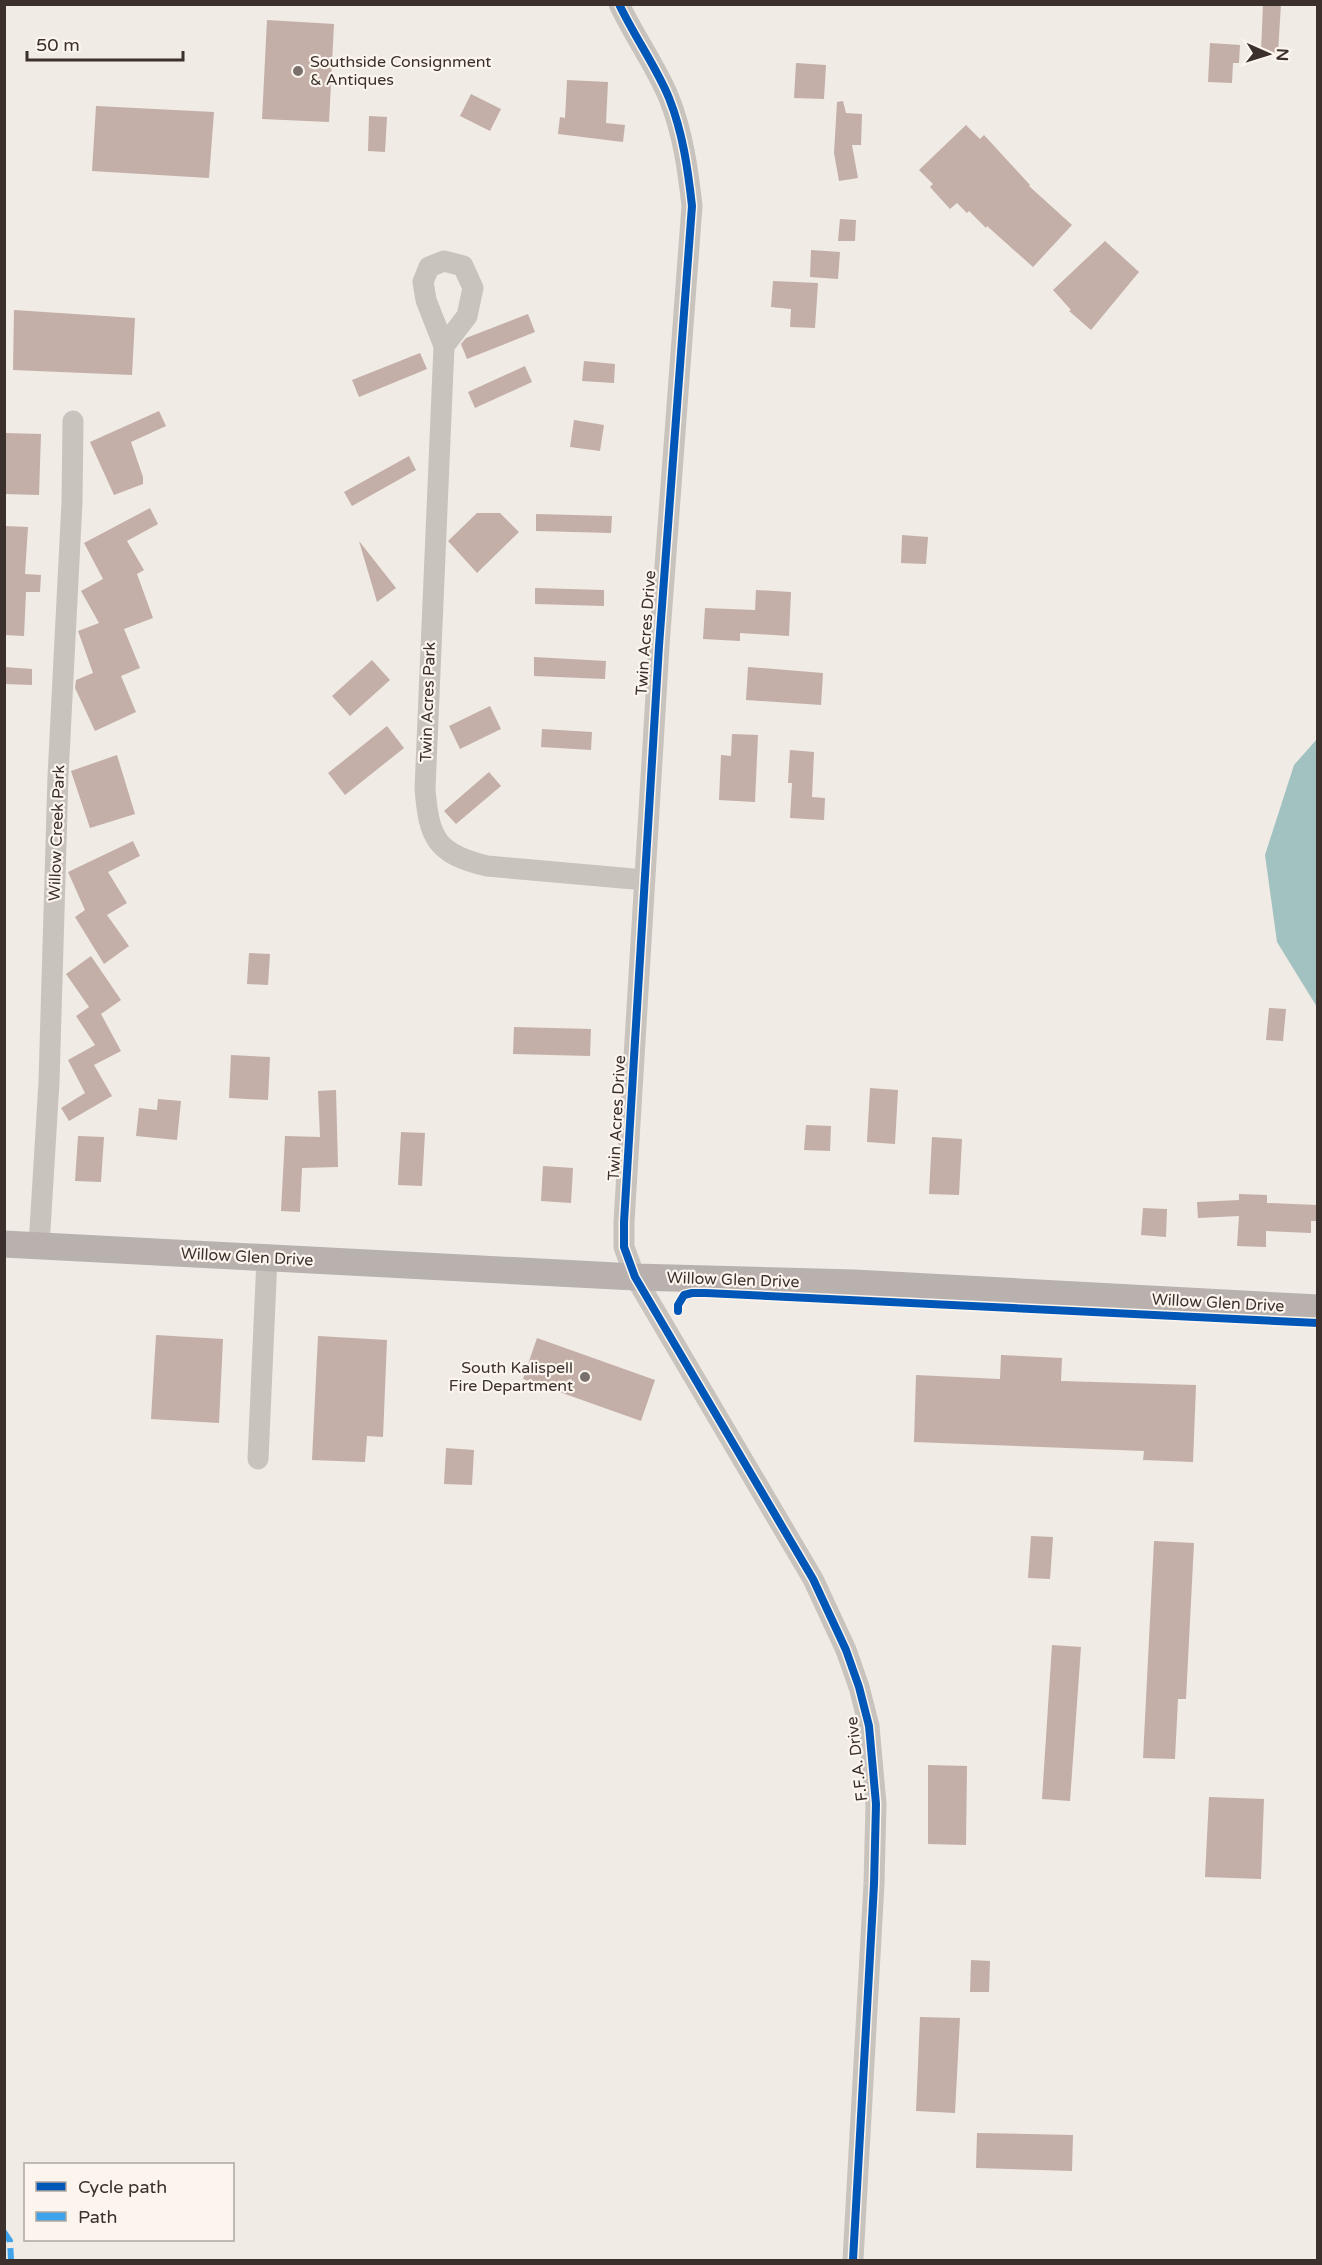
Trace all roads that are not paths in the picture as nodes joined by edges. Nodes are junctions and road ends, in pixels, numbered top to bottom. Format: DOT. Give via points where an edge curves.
graph roads {
  1 [pos="619,4"];
  2 [pos="444,346"];
  3 [pos="73,421"];
  4 [pos="645,880"];
  5 [pos="4,1244"];
  6 [pos="39,1246"];
  7 [pos="267,1258"];
  8 [pos="635,1277"];
  9 [pos="1317,1308"];
  10 [pos="258,1459"];
  11 [pos="853,2260"];
  1 -- 4 [label="street, Twin Acres Drive" via="669,97 682,141 692,206"];
  2 -- 4 [label="street, Twin Acres Park" via="424,789 431,830 446,850 467,861"];
  3 -- 6 [label="street, Willow Creek Park" via="49,1082"];
  4 -- 8 [label="street, Twin Acres Drive" via="624,1222 624,1247"];
  5 -- 6 [label="main road, Willow Glen Drive"];
  6 -- 7 [label="main road, Willow Glen Drive"];
  7 -- 8 [label="main road, Willow Glen Drive"];
  7 -- 10 [label="street"];
  8 -- 9 [label="main road, Willow Glen Drive" via="854,1283"];
  8 -- 11 [label="street, F.F.A. Drive" via="813,1579 846,1650 868,1726 876,1804 874,1884"];
}
